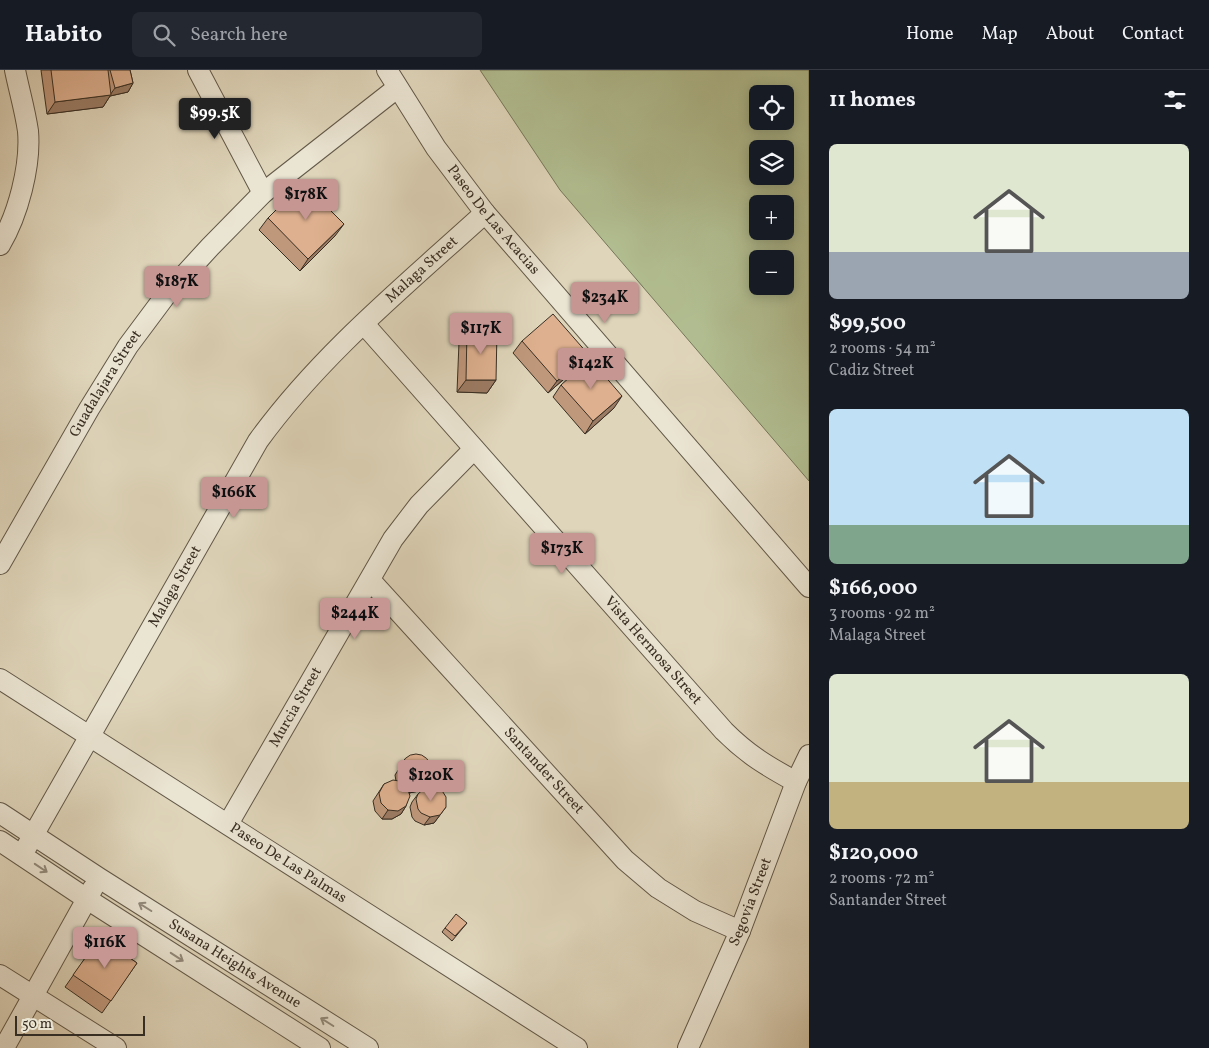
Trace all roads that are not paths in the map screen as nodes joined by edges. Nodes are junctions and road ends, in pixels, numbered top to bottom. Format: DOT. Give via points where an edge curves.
graph roads {
  1 [pos="15,70"];
  2 [pos="198,70"];
  3 [pos="387,70"];
  4 [pos="397,88"];
  5 [pos="263,193"];
  6 [pos="485,213"];
  7 [pos="0,245"];
  8 [pos="364,324"];
  9 [pos="474,449"];
  10 [pos="0,564"];
  11 [pos="370,580"];
  12 [pos="809,586"];
  13 [pos="0,679"];
  14 [pos="90,736"];
  15 [pos="809,755"];
  16 [pos="796,782"];
  17 [pos="0,813"];
  18 [pos="228,824"];
  19 [pos="34,834"];
  20 [pos="0,841"];
  21 [pos="22,855"];
  22 [pos="99,878"];
  23 [pos="87,899"];
  24 [pos="740,931"];
  25 [pos="0,975"];
  26 [pos="34,996"];
  27 [pos="4,1048"];
  28 [pos="116,1048"];
  29 [pos="320,1048"];
  30 [pos="368,1048"];
  31 [pos="577,1048"];
  32 [pos="688,1048"];
  1 -- 7 [label="street" via="28,131 27,166 18,204"];
  2 -- 5 [label="street"];
  3 -- 4 [label="street, Paseo De Las Acacias"];
  4 -- 5 [label="street, Guadalajara Street"];
  4 -- 6 [label="street, Paseo De Las Acacias" via="436,148"];
  5 -- 10 [label="street, Guadalajara Street" via="166,295 128,346"];
  6 -- 8 [label="street, Malaga Street"];
  6 -- 12 [label="street, Paseo De Las Acacias"];
  8 -- 9 [label="street, Vista Hermosa Street"];
  8 -- 14 [label="street, Malaga Street" via="307,380 258,441"];
  9 -- 11 [label="street, Murcia Street" via="419,505 393,540"];
  9 -- 16 [label="street, Vista Hermosa Street" via="724,731 764,765"];
  11 -- 18 [label="street, Murcia Street"];
  11 -- 24 [label="street, Santander Street" via="625,860 666,893 695,911"];
  13 -- 14 [label="street, Paseo De Las Palmas"];
  14 -- 18 [label="street, Paseo De Las Palmas"];
  14 -- 19 [label="street, Malaga Street"];
  15 -- 16 [label="street, Segovia Street"];
  16 -- 24 [label="street, Segovia Street"];
  17 -- 19 [label="street, Susana Heights Avenue"];
  18 -- 31 [label="street, Paseo De Las Palmas"];
  19 -- 21 [label="street, Malaga Street"];
  19 -- 22 [label="street, Susana Heights Avenue"];
  20 -- 21 [label="street, Susana Heights Avenue"];
  21 -- 23 [label="street, Susana Heights Avenue, one-way"];
  22 -- 23 [label="street"];
  30 -- 22 [label="street, Susana Heights Avenue, one-way"];
  23 -- 26 [label="street"];
  23 -- 29 [label="street, Susana Heights Avenue, one-way"];
  24 -- 32 [label="street, Segovia Street"];
  25 -- 26 [label="street"];
  26 -- 27 [label="street"];
  26 -- 28 [label="street"];
}
